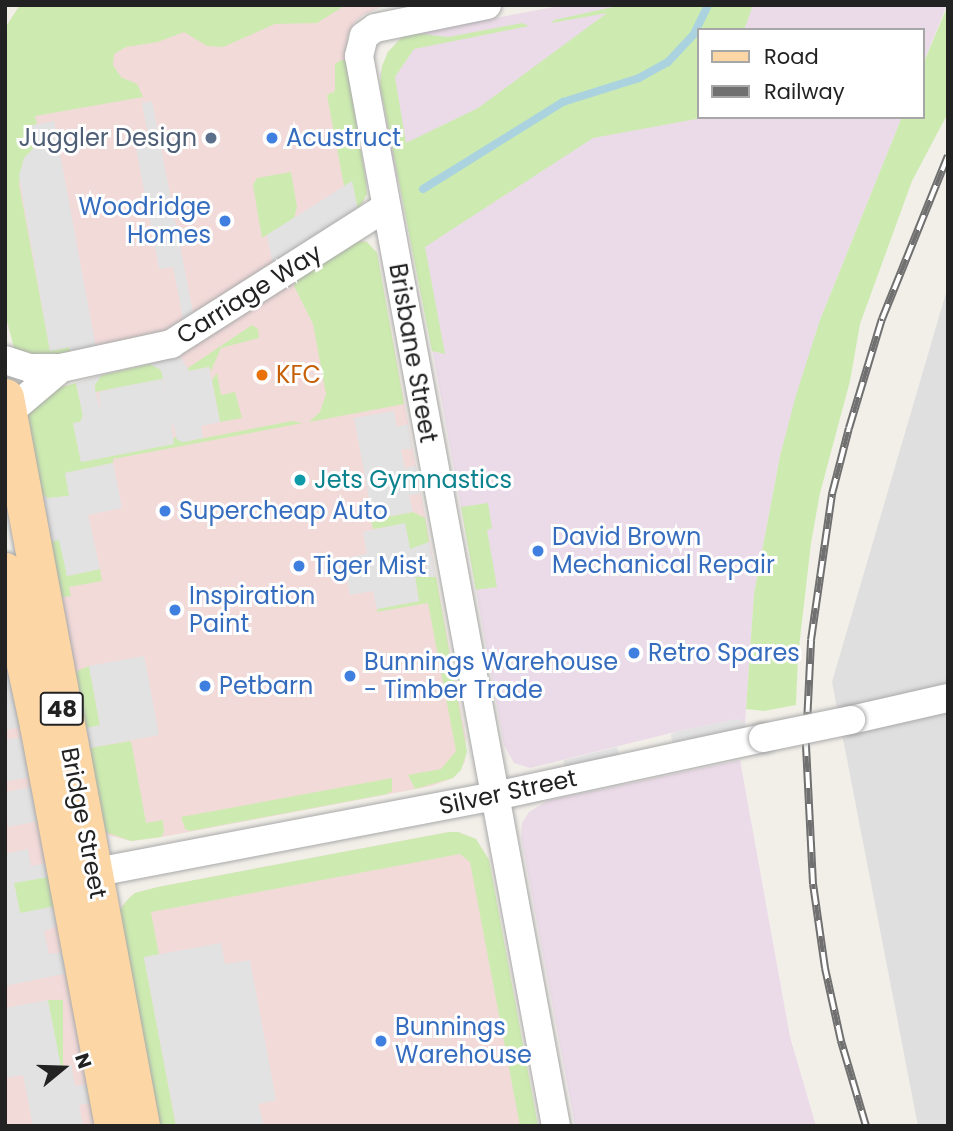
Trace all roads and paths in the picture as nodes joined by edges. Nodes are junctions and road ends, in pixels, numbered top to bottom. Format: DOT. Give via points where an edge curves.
graph roads {
  1 [pos="487,5"];
  2 [pos="386,207"];
  3 [pos="5,359"];
  4 [pos="61,368"];
  5 [pos="7,405"];
  6 [pos="5,571"];
  7 [pos="948,698"];
  8 [pos="495,796"];
  9 [pos="80,876"];
  10 [pos="113,1126"];
  11 [pos="141,1126"];
  12 [pos="556,1126"];
  1 -- 2 [label="street, Brisbane Street" via="382,26 360,43"];
  2 -- 4 [label="street, Carriage Way" via="171,344"];
  2 -- 8 [label="street, Brisbane Street"];
  3 -- 4 [label="street, Carriage Way" via="30,368"];
  4 -- 5 [label="street, Carriage Way"];
  5 -- 9 [label="main road, Bridge Street / 48"];
  6 -- 9 [label="main road, Bridge Street / 48"];
  7 -- 8 [label="street, Silver Street, bridge"];
  8 -- 9 [label="street, Silver Street"];
  8 -- 12 [label="street, Brisbane Street"];
  9 -- 10 [label="main road, Bridge Street / 48"];
  9 -- 11 [label="main road, Bridge Street / 48"];
}
